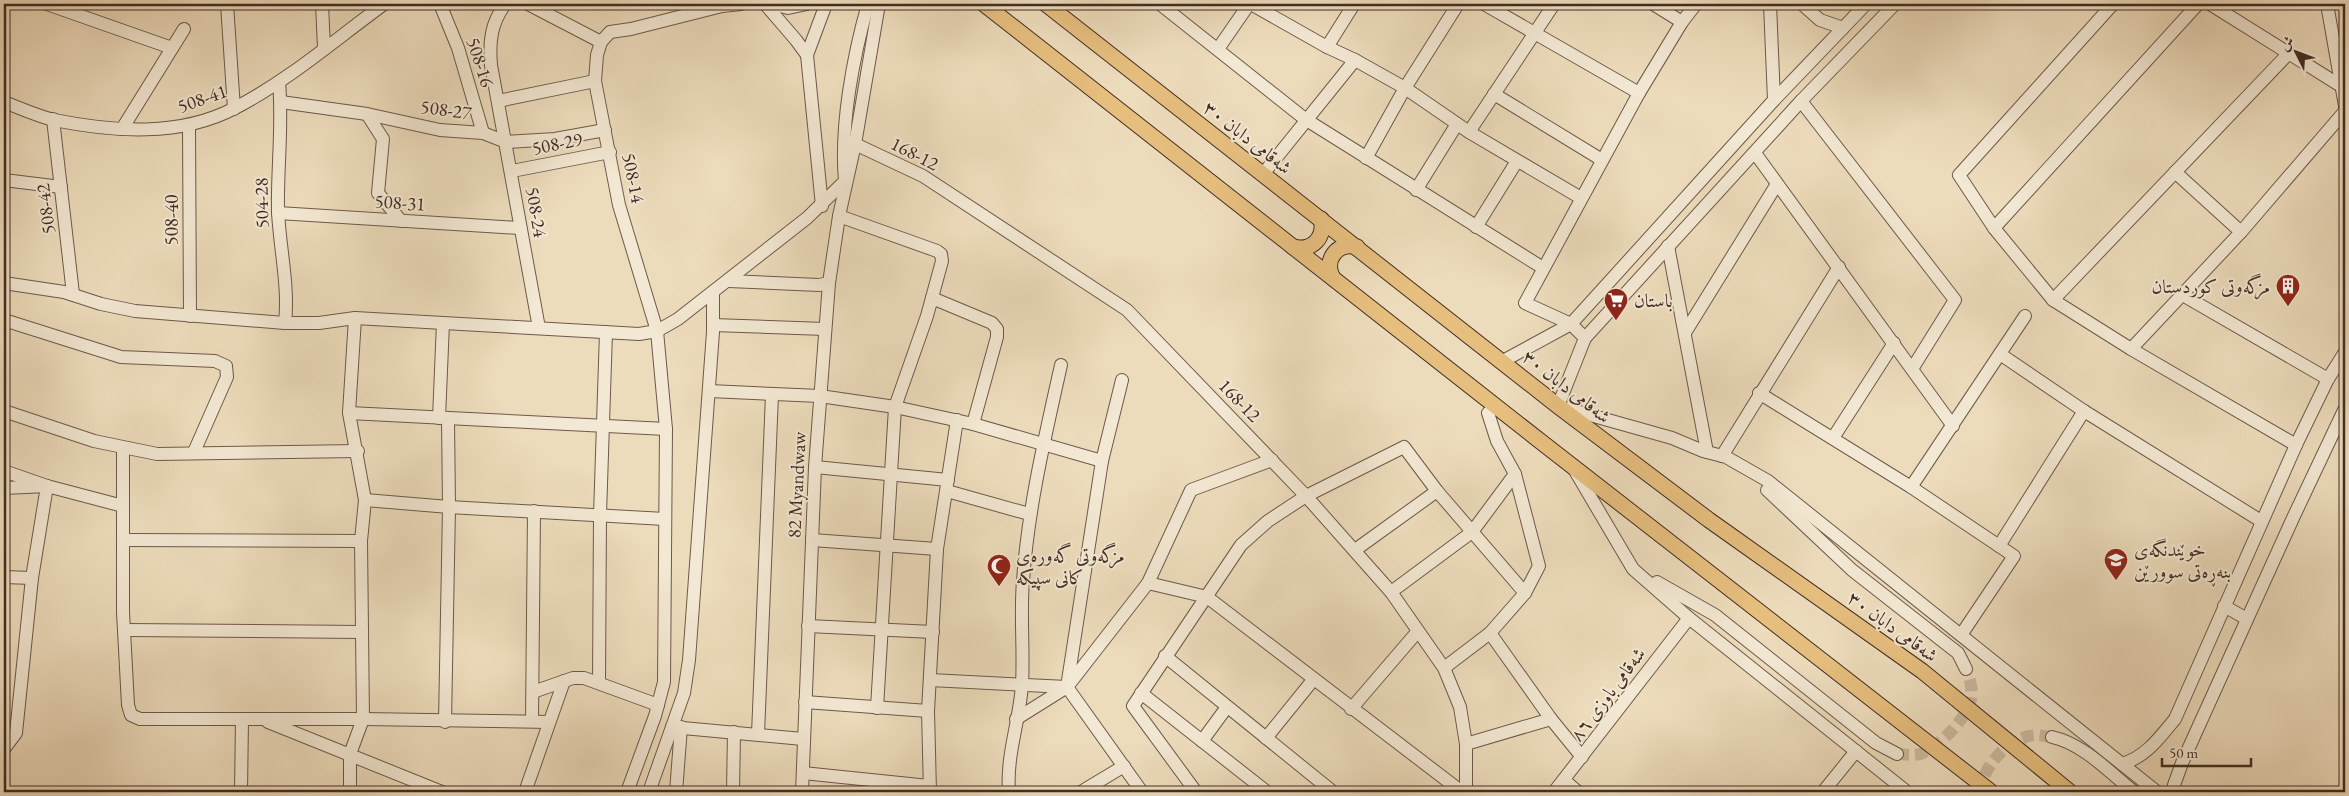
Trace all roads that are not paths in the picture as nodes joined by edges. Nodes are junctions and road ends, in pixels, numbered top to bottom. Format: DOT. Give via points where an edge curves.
graph roads {
  1 [pos="48,4"];
  2 [pos="228,4"];
  3 [pos="322,4"];
  4 [pos="384,4"];
  5 [pos="440,4"];
  6 [pos="505,4"];
  7 [pos="528,4"];
  8 [pos="741,4"];
  9 [pos="765,4"];
  10 [pos="772,4"];
  11 [pos="807,4"];
  12 [pos="826,4"];
  13 [pos="868,4"];
  14 [pos="878,4"];
  15 [pos="984,4"];
  16 [pos="1046,4"];
  17 [pos="1160,4"];
  18 [pos="1250,4"];
  19 [pos="1354,4"];
  20 [pos="1458,4"];
  21 [pos="1554,4"];
  22 [pos="1653,4"];
  23 [pos="1696,4"];
  24 [pos="1770,4"];
  25 [pos="1802,4"];
  26 [pos="1866,4"];
  27 [pos="1895,4"];
  28 [pos="2113,4"];
  29 [pos="2198,4"];
  30 [pos="2210,4"];
  31 [pos="2327,4"];
  32 [pos="1490,5"];
  33 [pos="2104,9"];
  34 [pos="1682,22"];
  35 [pos="1843,28"];
  36 [pos="184,29"];
  37 [pos="1533,32"];
  38 [pos="606,37"];
  39 [pos="1327,47"];
  40 [pos="172,48"];
  41 [pos="324,48"];
  42 [pos="1218,49"];
  43 [pos="2289,53"];
  44 [pos="807,55"];
  45 [pos="1355,60"];
  46 [pos="595,81"];
  47 [pos="279,82"];
  48 [pos="2341,86"];
  49 [pos="1405,88"];
  50 [pos="1639,93"];
  51 [pos="1494,94"];
  52 [pos="1774,100"];
  53 [pos="498,101"];
  54 [pos="1801,101"];
  55 [pos="4,102"];
  56 [pos="281,102"];
  57 [pos="2345,106"];
  58 [pos="234,109"];
  59 [pos="2345,111"];
  60 [pos="367,114"];
  61 [pos="52,119"];
  62 [pos="1305,119"];
  63 [pos="1457,124"];
  64 [pos="189,125"];
  65 [pos="122,129"];
  66 [pos="605,130"];
  67 [pos="1469,132"];
  68 [pos="484,133"];
  69 [pos="506,142"];
  70 [pos="855,144"];
  71 [pos="610,152"];
  72 [pos="1754,153"];
  73 [pos="1366,158"];
  74 [pos="1602,160"];
  75 [pos="1517,161"];
  76 [pos="512,171"];
  77 [pos="2175,172"];
  78 [pos="1263,174"];
  79 [pos="4,180"];
  80 [pos="845,181"];
  81 [pos="1777,184"];
  82 [pos="61,187"];
  83 [pos="1416,190"];
  84 [pos="1580,198"];
  85 [pos="822,206"];
  86 [pos="278,213"];
  87 [pos="839,216"];
  88 [pos="1321,219"];
  89 [pos="400,221"];
  90 [pos="1476,227"];
  91 [pos="519,228"];
  92 [pos="1994,228"];
  93 [pos="2241,232"];
  94 [pos="1293,246"];
  95 [pos="1668,246"];
  96 [pos="1357,247"];
  97 [pos="1839,267"];
  98 [pos="1542,268"];
  99 [pos="1333,278"];
  100 [pos="729,281"];
  101 [pos="4,283"];
  102 [pos="829,283"];
  103 [pos="713,293"];
  104 [pos="73,294"];
  105 [pos="2181,294"];
  106 [pos="932,298"];
  107 [pos="2052,300"];
  108 [pos="190,316"];
  109 [pos="2025,316"];
  110 [pos="355,318"];
  111 [pos="4,320"];
  112 [pos="286,323"];
  113 [pos="443,323"];
  114 [pos="713,324"];
  115 [pos="1571,324"];
  116 [pos="540,328"];
  117 [pos="825,329"];
  118 [pos="1686,331"];
  119 [pos="606,332"];
  120 [pos="657,332"];
  121 [pos="1584,338"];
  122 [pos="1894,343"];
  123 [pos="2131,349"];
  124 [pos="2345,352"];
  125 [pos="2000,354"];
  126 [pos="1503,361"];
  127 [pos="1061,365"];
  128 [pos="1912,369"];
  129 [pos="2328,379"];
  130 [pos="1122,380"];
  131 [pos="709,391"];
  132 [pos="1759,393"];
  133 [pos="772,395"];
  134 [pos="820,396"];
  135 [pos="1496,406"];
  136 [pos="1558,406"];
  137 [pos="895,407"];
  138 [pos="2345,408"];
  139 [pos="2084,410"];
  140 [pos="4,411"];
  141 [pos="350,413"];
  142 [pos="444,418"];
  143 [pos="957,420"];
  144 [pos="974,424"];
  145 [pos="1953,426"];
  146 [pos="604,427"];
  147 [pos="666,429"];
  148 [pos="1833,438"];
  149 [pos="1044,445"];
  150 [pos="2296,445"];
  151 [pos="123,448"];
  152 [pos="358,451"];
  153 [pos="194,452"];
  154 [pos="1708,452"];
  155 [pos="1722,456"];
  156 [pos="1102,460"];
  157 [pos="1272,460"];
  158 [pos="1571,465"];
  159 [pos="1742,466"];
  160 [pos="815,467"];
  161 [pos="4,472"];
  162 [pos="891,474"];
  163 [pos="1515,474"];
  164 [pos="47,486"];
  165 [pos="947,486"];
  166 [pos="1911,487"];
  167 [pos="4,488"];
  168 [pos="1437,491"];
  169 [pos="1306,496"];
  170 [pos="365,500"];
  171 [pos="123,506"];
  172 [pos="449,507"];
  173 [pos="534,512"];
  174 [pos="1030,514"];
  175 [pos="600,515"];
  176 [pos="665,519"];
  177 [pos="2261,521"];
  178 [pos="1472,532"];
  179 [pos="123,540"];
  180 [pos="812,540"];
  181 [pos="362,541"];
  182 [pos="887,545"];
  183 [pos="1999,546"];
  184 [pos="937,549"];
  185 [pos="1355,550"];
  186 [pos="1633,569"];
  187 [pos="4,577"];
  188 [pos="32,578"];
  189 [pos="1148,583"];
  190 [pos="1391,592"];
  191 [pos="1525,593"];
  192 [pos="1207,597"];
  193 [pos="2224,606"];
  194 [pos="1689,618"];
  195 [pos="2247,618"];
  196 [pos="808,626"];
  197 [pos="124,630"];
  198 [pos="882,630"];
  199 [pos="1418,631"];
  200 [pos="362,632"];
  201 [pos="933,632"];
  202 [pos="1490,632"];
  203 [pos="1961,635"];
  204 [pos="1165,656"];
  205 [pos="1444,668"];
  206 [pos="1966,669"];
  207 [pos="664,672"];
  208 [pos="687,674"];
  209 [pos="930,680"];
  210 [pos="1313,680"];
  211 [pos="564,681"];
  212 [pos="599,683"];
  213 [pos="1022,685"];
  214 [pos="1067,687"];
  215 [pos="533,692"];
  216 [pos="1141,693"];
  217 [pos="805,702"];
  218 [pos="658,705"];
  219 [pos="1227,707"];
  220 [pos="877,708"];
  221 [pos="1351,709"];
  222 [pos="928,711"];
  223 [pos="242,719"];
  224 [pos="262,719"];
  225 [pos="364,719"];
  226 [pos="1016,719"];
  227 [pos="1551,719"];
  228 [pos="532,721"];
  229 [pos="445,722"];
  230 [pos="550,722"];
  231 [pos="677,727"];
  232 [pos="734,732"];
  233 [pos="758,734"];
  234 [pos="1266,738"];
  235 [pos="2052,738"];
  236 [pos="803,739"];
  237 [pos="1202,741"];
  238 [pos="1466,744"];
  239 [pos="4,749"];
  240 [pos="1856,751"];
  241 [pos="350,754"];
  242 [pos="1897,754"];
  243 [pos="1582,757"];
  244 [pos="2122,764"];
  245 [pos="1124,766"];
  246 [pos="803,773"];
  247 [pos="1564,780"];
  248 [pos="929,789"];
  249 [pos="241,792"];
  250 [pos="350,792"];
  251 [pos="442,792"];
  252 [pos="525,792"];
  253 [pos="627,792"];
  254 [pos="649,792"];
  255 [pos="676,792"];
  256 [pos="733,792"];
  257 [pos="802,792"];
  258 [pos="1008,792"];
  259 [pos="1081,792"];
  260 [pos="1142,792"];
  261 [pos="1196,792"];
  262 [pos="1268,792"];
  263 [pos="1333,792"];
  264 [pos="1462,792"];
  265 [pos="1466,792"];
  266 [pos="1554,792"];
  267 [pos="1578,792"];
  268 [pos="1823,792"];
  269 [pos="1907,792"];
  270 [pos="1991,792"];
  271 [pos="2070,792"];
  272 [pos="2134,792"];
  273 [pos="2157,792"];
  274 [pos="2175,792"];
  1 -- 40 [label="street"];
  2 -- 58 [label="street"];
  3 -- 41 [label="street"];
  4 -- 41 [label="street, 508-41"];
  5 -- 68 [label="street, 508-16" via="458,48"];
  6 -- 53 [label="street, 508-24" via="493,26 489,44"];
  7 -- 38 [label="street"];
  8 -- 38 [label="street" via="722,6"];
  9 -- 44 [label="street"];
  10 -- 11 [label="street" via="788,8"];
  12 -- 44 [label="street"];
  13 -- 80 [label="street" via="844,132"];
  14 -- 70 [label="street"];
  15 -- 94 [label="main road"];
  16 -- 78 [label="main road, شەقامی دابان ٣٠"];
  17 -- 42 [label="street"];
  18 -- 39 [label="street"];
  18 -- 42 [label="street"];
  19 -- 39 [label="street"];
  20 -- 49 [label="street"];
  21 -- 37 [label="street"];
  22 -- 34 [label="street"];
  23 -- 34 [label="street"];
  24 -- 52 [label="street"];
  25 -- 35 [label="street" via="1820,20"];
  26 -- 35 [label="street"];
  27 -- 54 [label="street"];
  28 -- 33 [label="street"];
  29 -- 92 [label="street"];
  30 -- 43 [label="street"];
  31 -- 48 [label="street"];
  32 -- 37 [label="street"];
  33 -- 92 [label="street" via="1959,175"];
  34 -- 50 [label="street"];
  35 -- 52 [label="street"];
  36 -- 40 [label="street"];
  37 -- 50 [label="street"];
  37 -- 51 [label="street"];
  38 -- 46 [label="street, 508-14" via="597,55"];
  39 -- 45 [label="street"];
  40 -- 65 [label="street"];
  41 -- 47 [label="street, 508-41"];
  42 -- 62 [label="street"];
  43 -- 48 [label="street"];
  43 -- 77 [label="street"];
  44 -- 85 [label="street"];
  45 -- 49 [label="street"];
  45 -- 62 [label="street"];
  46 -- 53 [label="street, 508-27"];
  46 -- 66 [label="street, 508-14"];
  47 -- 56 [label="street, 504-28"];
  47 -- 58 [label="street, 508-41"];
  48 -- 57 [label="street"];
  49 -- 63 [label="street"];
  49 -- 73 [label="street"];
  50 -- 74 [label="street"];
  51 -- 67 [label="street"];
  51 -- 74 [label="street"];
  52 -- 115 [label="street"];
  53 -- 69 [label="street, 508-24"];
  54 -- 72 [label="street"];
  54 -- 128 [label="street" via="1955,300"];
  55 -- 61 [label="street, 508-41"];
  56 -- 60 [label="street, 508-27"];
  56 -- 86 [label="street, 504-28"];
  58 -- 64 [label="street, 508-41"];
  59 -- 93 [label="street"];
  60 -- 68 [label="street, 508-27" via="440,130"];
  60 -- 89 [label="street" via="383,138 378,193"];
  61 -- 65 [label="street, 508-41"];
  61 -- 82 [label="street, 508-42"];
  62 -- 73 [label="street"];
  62 -- 78 [label="street"];
  63 -- 67 [label="street"];
  63 -- 83 [label="street"];
  64 -- 65 [label="street, 508-41" via="164,129"];
  64 -- 108 [label="street, 508-40"];
  66 -- 69 [label="street, 508-27" via="554,139"];
  66 -- 71 [label="street, 508-14"];
  67 -- 75 [label="street"];
  68 -- 69 [label="street, 508-27"];
  69 -- 76 [label="street, 508-24"];
  70 -- 80 [label="street"];
  70 -- 157 [label="street, 168-12" via="923,176 1127,310"];
  71 -- 76 [label="street, 508-29"];
  71 -- 120 [label="street, 508-14" via="620,205"];
  72 -- 81 [label="street"];
  72 -- 95 [label="street"];
  73 -- 83 [label="street"];
  74 -- 84 [label="street"];
  75 -- 84 [label="street"];
  75 -- 90 [label="street"];
  76 -- 91 [label="street, 508-24"];
  77 -- 93 [label="street"];
  77 -- 107 [label="street"];
  78 -- 88 [label="main road, شەقامی دابان ٣٠"];
  79 -- 82 [label="street"];
  80 -- 85 [label="street"];
  80 -- 87 [label="street, 82 Myandwaw"];
  81 -- 97 [label="street"];
  81 -- 118 [label="street"];
  82 -- 104 [label="street, 508-42"];
  83 -- 90 [label="street"];
  84 -- 98 [label="street"];
  85 -- 100 [label="street"];
  86 -- 89 [label="street, 508-31"];
  86 -- 112 [label="street, 504-28" via="288,300"];
  87 -- 102 [label="street, 82 Myandwaw"];
  87 -- 106 [label="street" via="941,254"];
  88 -- 94 [label="main road" via="1322,230 1314,244 1304,248"];
  88 -- 96 [label="main road, شەقامی دابان ٣٠"];
  89 -- 91 [label="street, 508-31"];
  90 -- 98 [label="street"];
  91 -- 116 [label="street, 508-24"];
  92 -- 107 [label="street"];
  93 -- 105 [label="street"];
  94 -- 99 [label="main road"];
  95 -- 118 [label="street"];
  95 -- 121 [label="street"];
  96 -- 99 [label="main road" via="1341,247 1333,254 1329,268"];
  96 -- 126 [label="main road, شەقامی دابان ٣٠"];
  97 -- 122 [label="street"];
  97 -- 132 [label="street"];
  98 -- 115 [label="street" via="1525,304"];
  99 -- 135 [label="main road"];
  100 -- 102 [label="street"];
  100 -- 103 [label="street"];
  101 -- 104 [label="street"];
  102 -- 117 [label="street, 82 Myandwaw"];
  103 -- 114 [label="street"];
  103 -- 120 [label="street"];
  104 -- 108 [label="street" via="108,306"];
  105 -- 123 [label="street"];
  105 -- 129 [label="street"];
  106 -- 137 [label="street"];
  106 -- 144 [label="street" via="992,323 997,329"];
  107 -- 123 [label="street"];
  108 -- 112 [label="street"];
  109 -- 125 [label="street"];
  110 -- 112 [label="street"];
  110 -- 113 [label="street"];
  110 -- 141 [label="street"];
  111 -- 153 [label="street" via="121,357 215,361 226,366 227,377"];
  113 -- 116 [label="street"];
  113 -- 142 [label="street"];
  114 -- 117 [label="street"];
  114 -- 131 [label="street"];
  115 -- 121 [label="street"];
  115 -- 126 [label="street"];
  116 -- 119 [label="street"];
  117 -- 134 [label="street, 82 Myandwaw"];
  118 -- 154 [label="street"];
  119 -- 120 [label="street"];
  119 -- 146 [label="street"];
  120 -- 147 [label="street, 508-14"];
  121 -- 136 [label="street"];
  122 -- 128 [label="street"];
  122 -- 148 [label="street"];
  123 -- 150 [label="street"];
  124 -- 129 [label="street"];
  125 -- 139 [label="street"];
  125 -- 145 [label="street"];
  126 -- 136 [label="main road, شەقامی دابان ٣٠"];
  127 -- 149 [label="street"];
  128 -- 145 [label="street"];
  129 -- 150 [label="street"];
  130 -- 156 [label="street"];
  131 -- 133 [label="street"];
  131 -- 208 [label="street"];
  132 -- 148 [label="street"];
  132 -- 155 [label="street"];
  133 -- 134 [label="street"];
  133 -- 233 [label="street"];
  134 -- 137 [label="street"];
  134 -- 160 [label="street, 82 Myandwaw"];
  135 -- 158 [label="main road"];
  135 -- 163 [label="street" via="1488,413 1497,441"];
  136 -- 154 [label="street" via="1672,438"];
  136 -- 271 [label="main road, شەقامی دابان ٣٠" via="1709,520 1922,671"];
  137 -- 143 [label="street"];
  137 -- 162 [label="street"];
  138 -- 195 [label="street"];
  139 -- 177 [label="street"];
  139 -- 183 [label="street"];
  140 -- 151 [label="street"];
  141 -- 142 [label="street"];
  141 -- 152 [label="street"];
  142 -- 146 [label="street"];
  142 -- 172 [label="street"];
  143 -- 144 [label="street"];
  143 -- 165 [label="street"];
  144 -- 149 [label="street"];
  145 -- 166 [label="street"];
  146 -- 147 [label="street"];
  146 -- 175 [label="street"];
  147 -- 176 [label="street, 508-14"];
  148 -- 166 [label="street"];
  149 -- 156 [label="street"];
  149 -- 174 [label="street"];
  150 -- 177 [label="street"];
  151 -- 153 [label="street" via="157,454"];
  151 -- 171 [label="street"];
  152 -- 153 [label="street"];
  152 -- 170 [label="street"];
  154 -- 155 [label="street"];
  155 -- 159 [label="street"];
  156 -- 214 [label="street"];
  157 -- 169 [label="street, 168-12"];
  157 -- 189 [label="street" via="1191,490"];
  158 -- 186 [label="street"];
  158 -- 270 [label="main road"];
  159 -- 203 [label="street" via="1768,481"];
  159 -- 206 [label="street" via="1852,570 1958,653"];
  160 -- 162 [label="street"];
  160 -- 180 [label="street, 82 Myandwaw"];
  161 -- 164 [label="street"];
  162 -- 165 [label="street"];
  162 -- 182 [label="street"];
  163 -- 178 [label="street"];
  163 -- 191 [label="street" via="1540,566"];
  164 -- 167 [label="street"];
  164 -- 171 [label="street"];
  164 -- 188 [label="street"];
  165 -- 174 [label="street"];
  165 -- 184 [label="street"];
  166 -- 183 [label="street"];
  168 -- 169 [label="street" via="1404,447"];
  168 -- 178 [label="street"];
  168 -- 185 [label="street"];
  169 -- 185 [label="street, 168-12"];
  169 -- 192 [label="street" via="1268,521 1241,545"];
  170 -- 172 [label="street"];
  170 -- 181 [label="street"];
  171 -- 179 [label="street"];
  172 -- 173 [label="street"];
  172 -- 229 [label="street"];
  173 -- 175 [label="street"];
  173 -- 215 [label="street"];
  174 -- 213 [label="street" via="1023,583"];
  175 -- 176 [label="street"];
  175 -- 212 [label="street"];
  176 -- 207 [label="street, 508-14"];
  177 -- 193 [label="street"];
  178 -- 190 [label="street"];
  178 -- 191 [label="street"];
  179 -- 181 [label="street"];
  179 -- 197 [label="street"];
  180 -- 182 [label="street"];
  180 -- 196 [label="street, 82 Myandwaw"];
  181 -- 200 [label="street"];
  182 -- 184 [label="street"];
  182 -- 198 [label="street"];
  183 -- 203 [label="street" via="2014,556"];
  184 -- 201 [label="street"];
  185 -- 190 [label="street, 168-12"];
  186 -- 194 [label="street"];
  186 -- 242 [label="street" via="1715,615 1876,743"];
  187 -- 188 [label="street"];
  188 -- 239 [label="street" via="16,733"];
  189 -- 192 [label="street"];
  189 -- 214 [label="street"];
  190 -- 199 [label="street, 168-12"];
  191 -- 202 [label="street"];
  192 -- 204 [label="street"];
  192 -- 210 [label="street"];
  193 -- 195 [label="street"];
  193 -- 244 [label="street" via="2175,718 2150,748"];
  194 -- 240 [label="street"];
  194 -- 243 [label="street, شەقامی باوزی ٨٦"];
  195 -- 274 [label="street" via="2182,763"];
  196 -- 198 [label="street"];
  196 -- 217 [label="street, 82 Myandwaw"];
  197 -- 200 [label="street"];
  197 -- 223 [label="street" via="131,715 140,720"];
  198 -- 201 [label="street"];
  198 -- 220 [label="street"];
  199 -- 205 [label="street, 168-12"];
  199 -- 221 [label="street"];
  200 -- 225 [label="street"];
  201 -- 209 [label="street"];
  202 -- 205 [label="street"];
  202 -- 227 [label="street"];
  203 -- 244 [label="street"];
  204 -- 216 [label="street"];
  204 -- 219 [label="street"];
  205 -- 238 [label="street, 168-12" via="1460,707"];
  207 -- 208 [label="street"];
  207 -- 218 [label="street, 508-14"];
  208 -- 231 [label="street"];
  209 -- 213 [label="street"];
  209 -- 222 [label="street"];
  210 -- 221 [label="street"];
  210 -- 234 [label="street"];
  211 -- 212 [label="street" via="584,678"];
  211 -- 215 [label="street"];
  211 -- 230 [label="street"];
  212 -- 218 [label="street"];
  213 -- 214 [label="street"];
  213 -- 226 [label="street"];
  214 -- 226 [label="street"];
  214 -- 245 [label="street"];
  215 -- 228 [label="street"];
  216 -- 237 [label="street"];
  216 -- 261 [label="street" via="1133,706"];
  217 -- 220 [label="street"];
  217 -- 236 [label="street, 82 Myandwaw"];
  218 -- 253 [label="street, 508-14"];
  219 -- 234 [label="street"];
  219 -- 237 [label="street"];
  220 -- 222 [label="street"];
  221 -- 264 [label="street"];
  222 -- 248 [label="street"];
  223 -- 224 [label="street"];
  223 -- 249 [label="street"];
  224 -- 225 [label="street"];
  224 -- 241 [label="street"];
  225 -- 229 [label="street"];
  225 -- 241 [label="street"];
  226 -- 258 [label="street"];
  227 -- 238 [label="street"];
  227 -- 243 [label="street"];
  228 -- 229 [label="street"];
  228 -- 230 [label="street"];
  230 -- 252 [label="street"];
  231 -- 232 [label="street"];
  231 -- 254 [label="street"];
  231 -- 255 [label="street"];
  232 -- 233 [label="street"];
  232 -- 256 [label="street"];
  233 -- 236 [label="street"];
  234 -- 263 [label="street"];
  235 -- 272 [label="street" via="2067,742 2085,753"];
  236 -- 246 [label="street, 82 Myandwaw"];
  237 -- 262 [label="street"];
  238 -- 265 [label="street, 168-12"];
  240 -- 268 [label="street"];
  240 -- 269 [label="street"];
  241 -- 250 [label="street"];
  241 -- 251 [label="street"];
  243 -- 247 [label="street, شەقامی باوزی ٨٦"];
  244 -- 273 [label="street"];
  245 -- 259 [label="street"];
  245 -- 260 [label="street"];
  246 -- 248 [label="street"];
  246 -- 257 [label="street, 82 Myandwaw"];
  247 -- 266 [label="street, شەقامی باوزی ٨٦"];
  247 -- 267 [label="street"];
}
